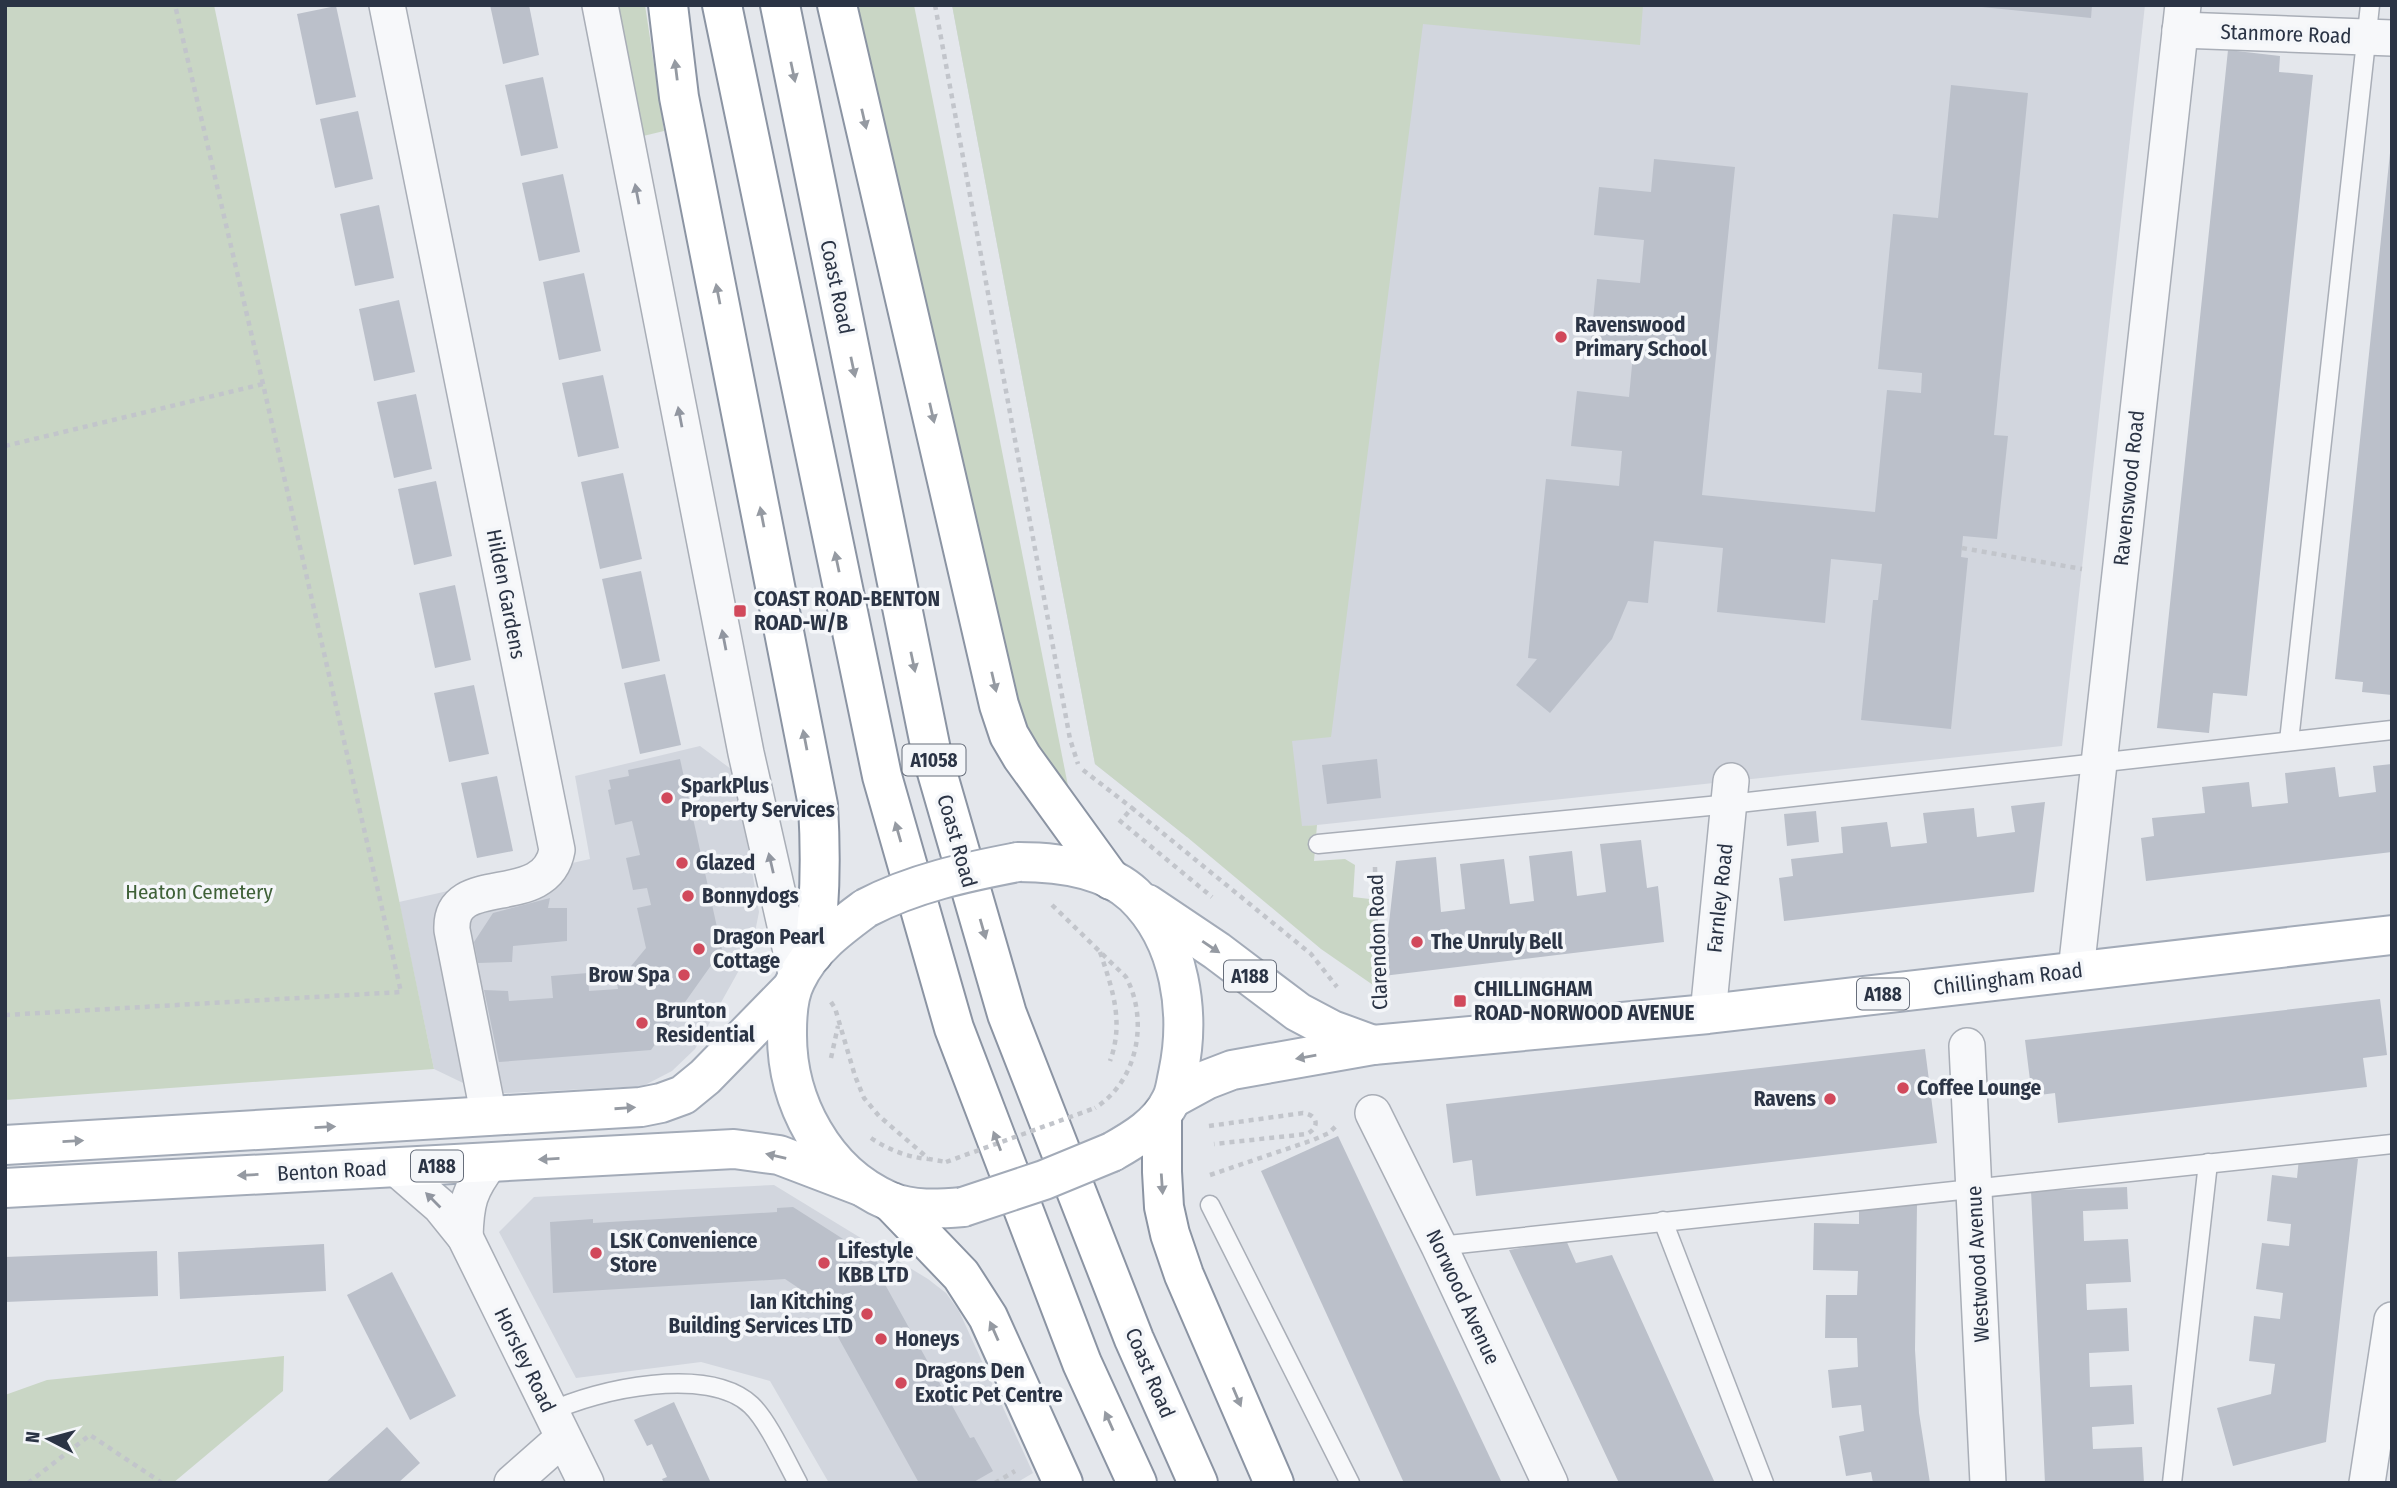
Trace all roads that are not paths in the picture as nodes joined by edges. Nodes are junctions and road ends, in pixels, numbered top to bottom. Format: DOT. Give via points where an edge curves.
graph roads {
  1 [pos="387,5"];
  2 [pos="600,5"];
  3 [pos="668,5"];
  4 [pos="722,5"];
  5 [pos="780,5"];
  6 [pos="837,5"];
  7 [pos="2181,18"];
  8 [pos="2376,27"];
  9 [pos="2392,730"];
  10 [pos="2289,741"];
  11 [pos="2099,763"];
  12 [pos="1731,792"];
  13 [pos="1318,844"];
  14 [pos="1122,888"];
  15 [pos="2392,935"];
  16 [pos="2076,971"];
  17 [pos="807,979"];
  18 [pos="1708,1014"];
  19 [pos="1380,1045"];
  20 [pos="1967,1046"];
  21 [pos="1167,1107"];
  22 [pos="1373,1113"];
  23 [pos="489,1117"];
  24 [pos="2392,1144"];
  25 [pos="5,1145"];
  26 [pos="490,1163"];
  27 [pos="2208,1163"];
  28 [pos="396,1168"];
  29 [pos="1974,1187"];
  30 [pos="5,1188"];
  31 [pos="877,1194"];
  32 [pos="1210,1205"];
  33 [pos="963,1207"];
  34 [pos="1663,1221"];
  35 [pos="465,1237"];
  36 [pos="1439,1246"];
  37 [pos="2391,1331"];
  38 [pos="557,1425"];
  39 [pos="512,1483"];
  40 [pos="586,1483"];
  41 [pos="799,1483"];
  42 [pos="1063,1483"];
  43 [pos="1137,1483"];
  44 [pos="1198,1483"];
  45 [pos="1274,1483"];
  46 [pos="1350,1483"];
  47 [pos="1550,1483"];
  48 [pos="1764,1483"];
  49 [pos="1988,1483"];
  50 [pos="2172,1483"];
  51 [pos="2367,1483"];
  1 -- 23 [label="street, Hilden Gardens" via="557,850 544,877 466,899 451,917"];
  17 -- 2 [label="street, one-way" via="746,753"];
  17 -- 3 [label="main road, one-way" via="819,915 818,805 679,97"];
  43 -- 4 [label="main road, A1058, one-way" via="1082,1363 954,1028 885,789"];
  5 -- 44 [label="main road, Coast Road / A1058, one-way" via="932,755 1007,1014 1134,1339"];
  6 -- 14 [label="main road, one-way" via="999,705 1022,757"];
  7 -- 8 [label="street, Stanmore Road"];
  7 -- 11 [label="street, Ravenswood Road"];
  8 -- 10 [label="lane"];
  9 -- 10 [label="lane"];
  10 -- 11 [label="lane"];
  11 -- 12 [label="lane"];
  11 -- 16 [label="street, Ravenswood Road"];
  12 -- 13 [label="lane"];
  12 -- 18 [label="street, Farnley Road"];
  14 -- 17 [label="main road, bridge" via="1072,866 1018,862 940,879 866,908 833,933"];
  14 -- 19 [label="main road, Chillingham Road / A188, one-way" via="1298,1012 1332,1030"];
  14 -- 21 [label="main road" via="1159,928 1177,970 1182,1056"];
  15 -- 16 [label="main road, Chillingham Road / A188"];
  16 -- 18 [label="main road, Chillingham Road / A188"];
  23 -- 17 [label="main road, A188, one-way" via="641,1107 683,1095"];
  17 -- 31 [label="main road" via="787,1016 792,1082 815,1136 837,1164"];
  18 -- 19 [label="main road, Chillingham Road / A188"];
  19 -- 21 [label="main road, Chillingham Road / A188, one-way" via="1232,1070 1206,1080"];
  20 -- 29 [label="street, Westwood Avenue"];
  21 -- 33 [label="main road, Chillingham Road, bridge" via="1137,1138 1112,1152"];
  21 -- 45 [label="main road, one-way" via="1162,1184 1170,1234"];
  22 -- 36 [label="street, Norwood Avenue"];
  25 -- 23 [label="main road, A188, one-way"];
  24 -- 27 [label="lane"];
  26 -- 28 [label="main road, Benton Road / A188"];
  31 -- 26 [label="main road, Benton Road / A188, one-way" via="779,1155 734,1149"];
  26 -- 35 [label="street, Horsley Road" via="469,1195"];
  27 -- 29 [label="lane"];
  27 -- 50 [label="lane"];
  28 -- 30 [label="main road, Benton Road / A188, one-way"];
  35 -- 28 [label="street, Horsley Road, one-way" via="440,1206"];
  29 -- 34 [label="lane"];
  29 -- 49 [label="street, Westwood Avenue"];
  31 -- 33 [label="main road, Benton Road" via="932,1210"];
  42 -- 31 [label="main road, one-way" via="988,1317 961,1275"];
  32 -- 46 [label="lane"];
  34 -- 36 [label="lane"];
  34 -- 48 [label="lane"];
  35 -- 38 [label="street, Horsley Road"];
  36 -- 47 [label="street, Norwood Avenue"];
  37 -- 51 [label="street"];
  38 -- 39 [label="street"];
  38 -- 40 [label="street, Horsley Road"];
  38 -- 41 [label="lane" via="582,1398 619,1389 717,1387 752,1405"];
}
